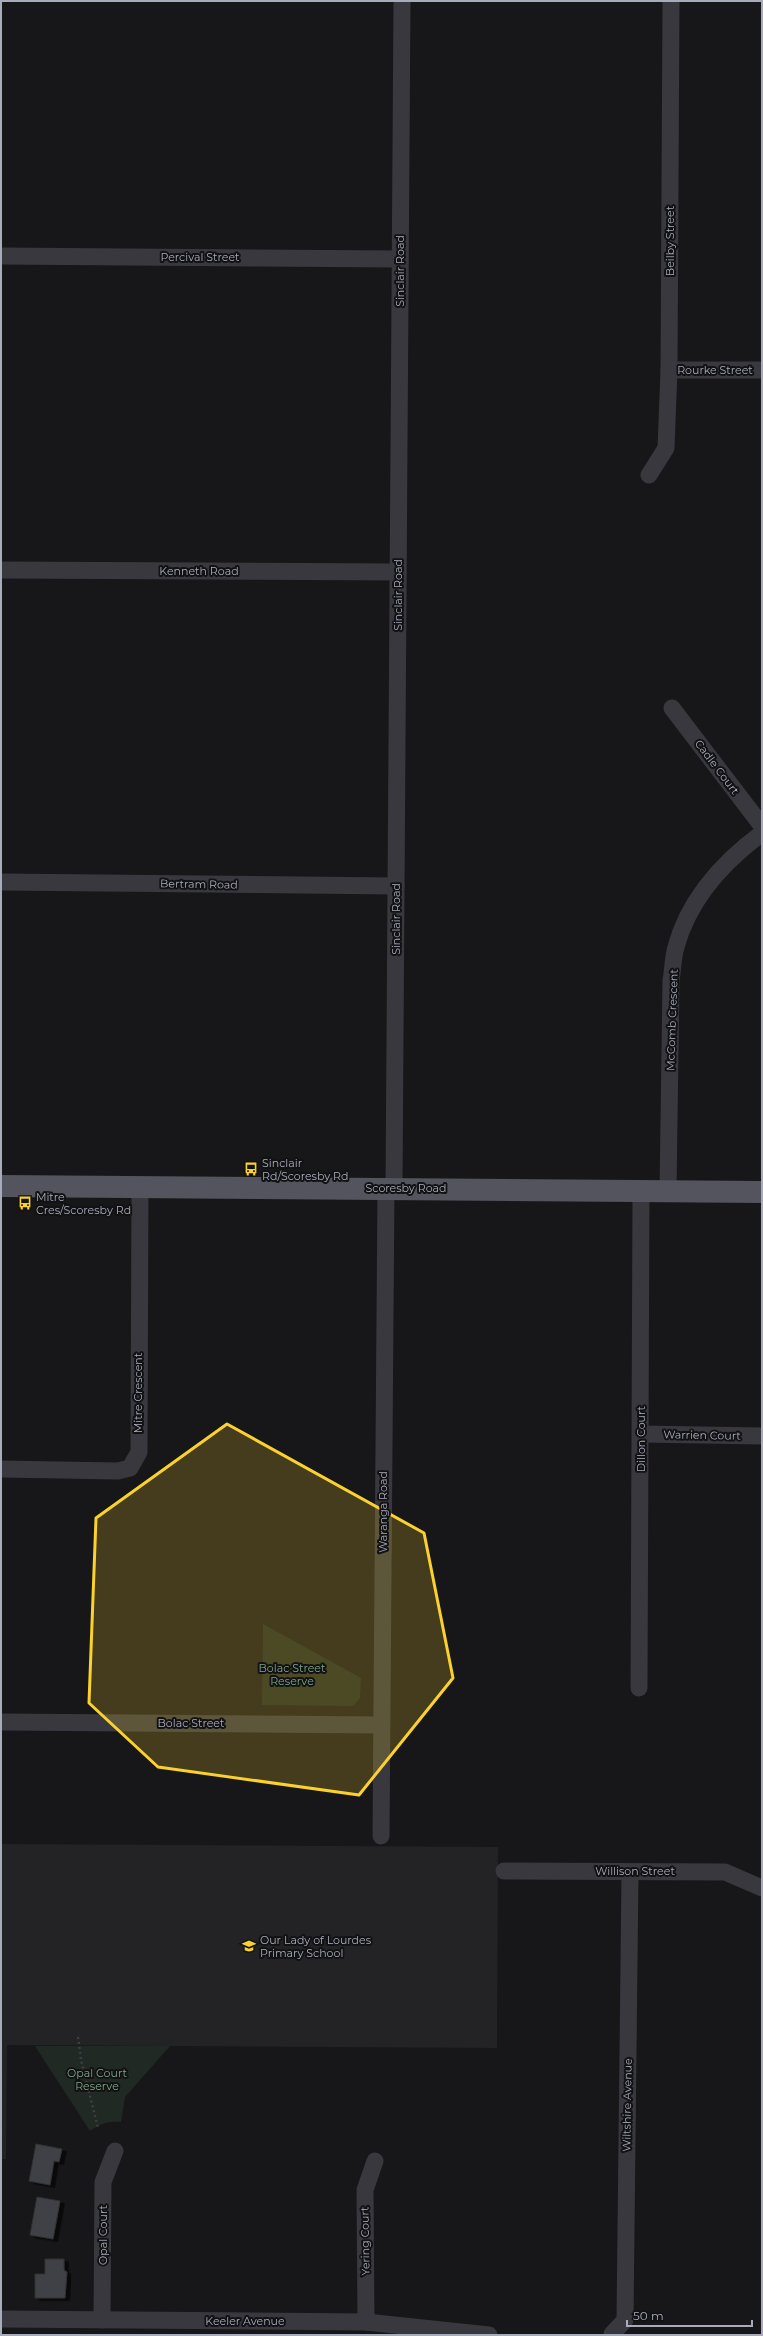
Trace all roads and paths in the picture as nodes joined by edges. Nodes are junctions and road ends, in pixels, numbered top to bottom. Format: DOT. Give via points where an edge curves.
graph roads {
  1 [pos="402,1"];
  2 [pos="671,1"];
  3 [pos="1,256"];
  4 [pos="400,259"];
  5 [pos="669,370"];
  6 [pos="762,370"];
  7 [pos="648,475"];
  8 [pos="1,570"];
  9 [pos="398,572"];
  10 [pos="672,708"];
  11 [pos="762,826"];
  12 [pos="762,833"];
  13 [pos="1,882"];
  14 [pos="396,886"];
  15 [pos="1,1186"];
  16 [pos="140,1186"];
  17 [pos="390,1188"];
  18 [pos="641,1191"];
  19 [pos="668,1191"];
  20 [pos="762,1192"];
  21 [pos="641,1434"];
  22 [pos="762,1436"];
  23 [pos="1,1469"];
  24 [pos="639,1688"];
  25 [pos="1,1722"];
  26 [pos="381,1725"];
  27 [pos="381,1836"];
  28 [pos="504,1871"];
  29 [pos="630,1872"];
  30 [pos="762,1888"];
  31 [pos="78,2037"];
  32 [pos="98,2128"];
  33 [pos="115,2151"];
  34 [pos="375,2161"];
  35 [pos="1,2319"];
  36 [pos="102,2320"];
  37 [pos="366,2322"];
  38 [pos="489,2335"];
  39 [pos="611,2335"];
  1 -- 4 [label="street, Sinclair Road"];
  2 -- 5 [label="street, Beilby Street"];
  3 -- 4 [label="street, Percival Street"];
  4 -- 9 [label="street, Sinclair Road"];
  5 -- 6 [label="street, Rourke Street"];
  5 -- 7 [label="street, Beilby Street" via="666,448"];
  8 -- 9 [label="street, Kenneth Road"];
  9 -- 14 [label="street, Sinclair Road"];
  10 -- 11 [label="street, Cadle Court"];
  12 -- 19 [label="street, McComb Crescent" via="735,853 709,882 688,916 676,946 671,980"];
  13 -- 14 [label="street, Bertram Road"];
  14 -- 17 [label="street, Sinclair Road"];
  15 -- 16 [label="main road, Scoresby Road"];
  16 -- 17 [label="main road, Scoresby Road"];
  16 -- 23 [label="street, Mitre Crescent" via="139,1452 130,1468 118,1471"];
  17 -- 18 [label="main road, Scoresby Road"];
  17 -- 26 [label="street, Waranga Road"];
  18 -- 19 [label="main road, Scoresby Road"];
  18 -- 21 [label="street, Dillon Court"];
  19 -- 20 [label="main road, Scoresby Road"];
  21 -- 22 [label="street, Warrien Court"];
  21 -- 24 [label="street, Dillon Court"];
  25 -- 26 [label="street, Bolac Street"];
  26 -- 27 [label="street, Waranga Road"];
  28 -- 29 [label="street, Willison Street"];
  29 -- 30 [label="street, Willison Street" via="725,1872"];
  29 -- 39 [label="street, Wiltshire Avenue" via="625,2320"];
  31 -- 32 [label="path" via="81,2060"];
  33 -- 36 [label="street, Opal Court" via="104,2182"];
  34 -- 37 [label="street, Yering Court" via="365,2190"];
  35 -- 36 [label="street, Keeler Avenue"];
  36 -- 37 [label="street, Keeler Avenue"];
  37 -- 38 [label="street, Keeler Avenue"];
}
